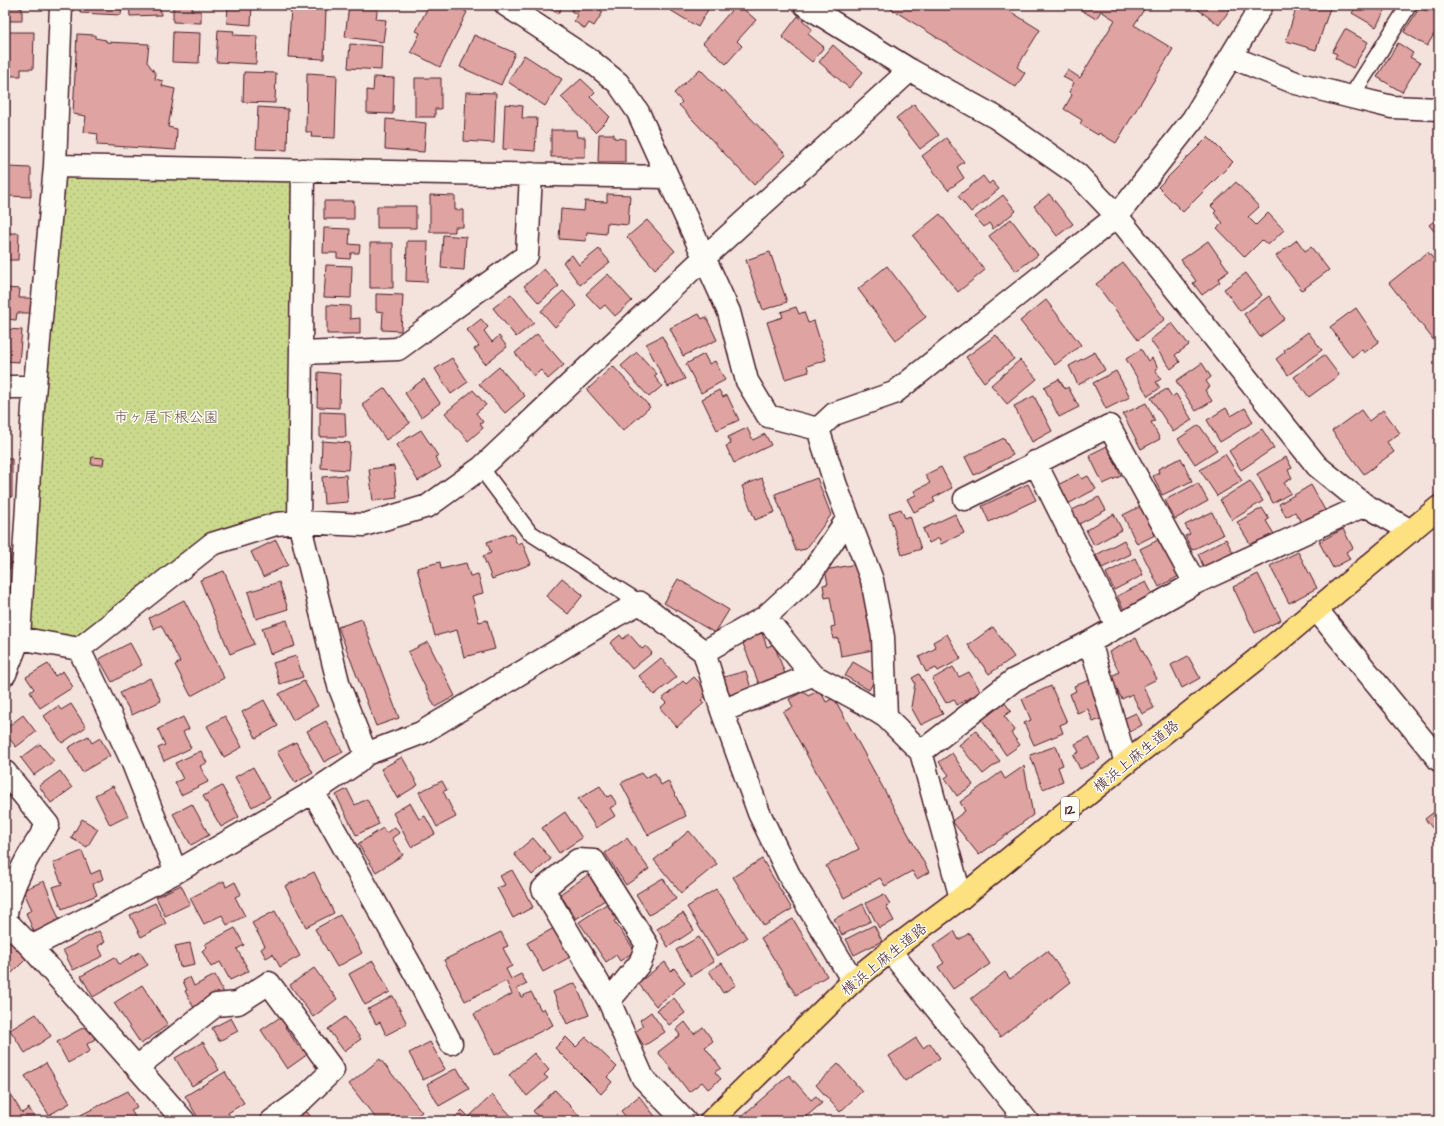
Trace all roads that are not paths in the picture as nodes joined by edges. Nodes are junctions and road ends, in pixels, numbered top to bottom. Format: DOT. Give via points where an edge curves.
graph roads {
  1 [pos="61,5"];
  2 [pos="506,5"];
  3 [pos="805,5"];
  4 [pos="1262,5"];
  5 [pos="1409,5"];
  6 [pos="1231,57"];
  7 [pos="910,70"];
  8 [pos="1351,97"];
  9 [pos="1439,109"];
  10 [pos="55,166"];
  11 [pos="303,170"];
  12 [pos="531,174"];
  13 [pos="667,177"];
  14 [pos="1117,216"];
  15 [pos="705,257"];
  16 [pos="302,352"];
  17 [pos="5,387"];
  18 [pos="34,387"];
  19 [pos="818,429"];
  20 [pos="1035,462"];
  21 [pos="481,468"];
  22 [pos="965,498"];
  23 [pos="1364,505"];
  24 [pos="1439,507"];
  25 [pos="848,518"];
  26 [pos="299,522"];
  27 [pos="1411,531"];
  28 [pos="1195,583"];
  29 [pos="640,603"];
  30 [pos="1316,609"];
  31 [pos="765,617"];
  32 [pos="1117,626"];
  33 [pos="19,638"];
  34 [pos="1090,642"];
  35 [pos="79,649"];
  36 [pos="704,652"];
  37 [pos="5,674"];
  38 [pos="812,675"];
  39 [pos="722,711"];
  40 [pos="886,717"];
  41 [pos="921,752"];
  42 [pos="366,754"];
  43 [pos="1439,760"];
  44 [pos="1126,763"];
  45 [pos="5,772"];
  46 [pos="313,792"];
  47 [pos="176,872"];
  48 [pos="961,898"];
  49 [pos="5,919"];
  50 [pos="32,947"];
  51 [pos="890,951"];
  52 [pos="853,981"];
  53 [pos="609,1001"];
  54 [pos="451,1043"];
  55 [pos="137,1067"];
  56 [pos="184,1121"];
  57 [pos="272,1121"];
  58 [pos="685,1121"];
  59 [pos="711,1121"];
  60 [pos="1027,1121"];
  1 -- 10 [label="street"];
  2 -- 13 [label="street" via="591,61 618,84 638,112"];
  3 -- 7 [label="street"];
  4 -- 6 [label="street"];
  5 -- 8 [label="lane"];
  6 -- 8 [label="street" via="1296,83"];
  6 -- 14 [label="street" via="1193,119"];
  7 -- 14 [label="street" via="995,117 1077,174"];
  7 -- 15 [label="street"];
  8 -- 9 [label="street" via="1392,107"];
  10 -- 11 [label="street"];
  10 -- 18 [label="street"];
  11 -- 12 [label="street"];
  11 -- 16 [label="street"];
  12 -- 13 [label="street"];
  12 -- 16 [label="street" via="527,255 398,349"];
  13 -- 15 [label="street"];
  14 -- 19 [label="street" via="894,393 834,414"];
  14 -- 23 [label="street" via="1317,466"];
  15 -- 19 [label="street" via="729,312 747,381 768,416"];
  15 -- 21 [label="street"];
  16 -- 26 [label="street"];
  17 -- 18 [label="street"];
  18 -- 33 [label="street"];
  19 -- 25 [label="street"];
  20 -- 22 [label="street"];
  20 -- 28 [label="street" via="1109,426"];
  20 -- 32 [label="street"];
  21 -- 26 [label="street" via="428,506 371,523 364,525"];
  21 -- 29 [label="lane" via="528,532"];
  23 -- 27 [label="street"];
  23 -- 28 [label="street"];
  24 -- 27 [label="main road, 横浜上麻生道路 / 12"];
  25 -- 31 [label="street" via="809,577"];
  25 -- 40 [label="street" via="872,580 883,637"];
  26 -- 35 [label="street" via="276,524 212,544"];
  26 -- 42 [label="street" via="339,686"];
  27 -- 30 [label="main road, 横浜上麻生道路 / 12"];
  28 -- 32 [label="street"];
  29 -- 36 [label="street"];
  29 -- 42 [label="street" via="421,733"];
  30 -- 43 [label="street"];
  30 -- 44 [label="main road, 横浜上麻生道路 / 12"];
  31 -- 36 [label="street"];
  31 -- 38 [label="street"];
  32 -- 34 [label="street"];
  33 -- 35 [label="street"];
  33 -- 37 [label="street"];
  34 -- 41 [label="street" via="1014,680"];
  34 -- 44 [label="street"];
  35 -- 47 [label="street" via="132,761"];
  36 -- 39 [label="street"];
  38 -- 39 [label="street"];
  38 -- 40 [label="street"];
  39 -- 52 [label="street" via="762,820 789,875"];
  40 -- 41 [label="street"];
  41 -- 48 [label="street"];
  42 -- 46 [label="street"];
  44 -- 48 [label="main road, 横浜上麻生道路 / 12"];
  45 -- 49 [label="street" via="48,825 25,859"];
  46 -- 47 [label="street"];
  46 -- 54 [label="street" via="416,975"];
  47 -- 50 [label="street"];
  48 -- 51 [label="main road, 横浜上麻生道路 / 12"];
  49 -- 50 [label="street"];
  50 -- 55 [label="street"];
  51 -- 52 [label="main road, 横浜上麻生道路 / 12"];
  51 -- 60 [label="street"];
  52 -- 59 [label="main road, 横浜上麻生道路 / 12"];
  53 -- 53 [label="street" via="543,889 578,860 594,861 647,945 640,963"];
  53 -- 58 [label="street" via="643,1078"];
  55 -- 56 [label="street"];
  55 -- 57 [label="street" via="216,1005 238,1003 269,983 333,1070 304,1098"];
}
